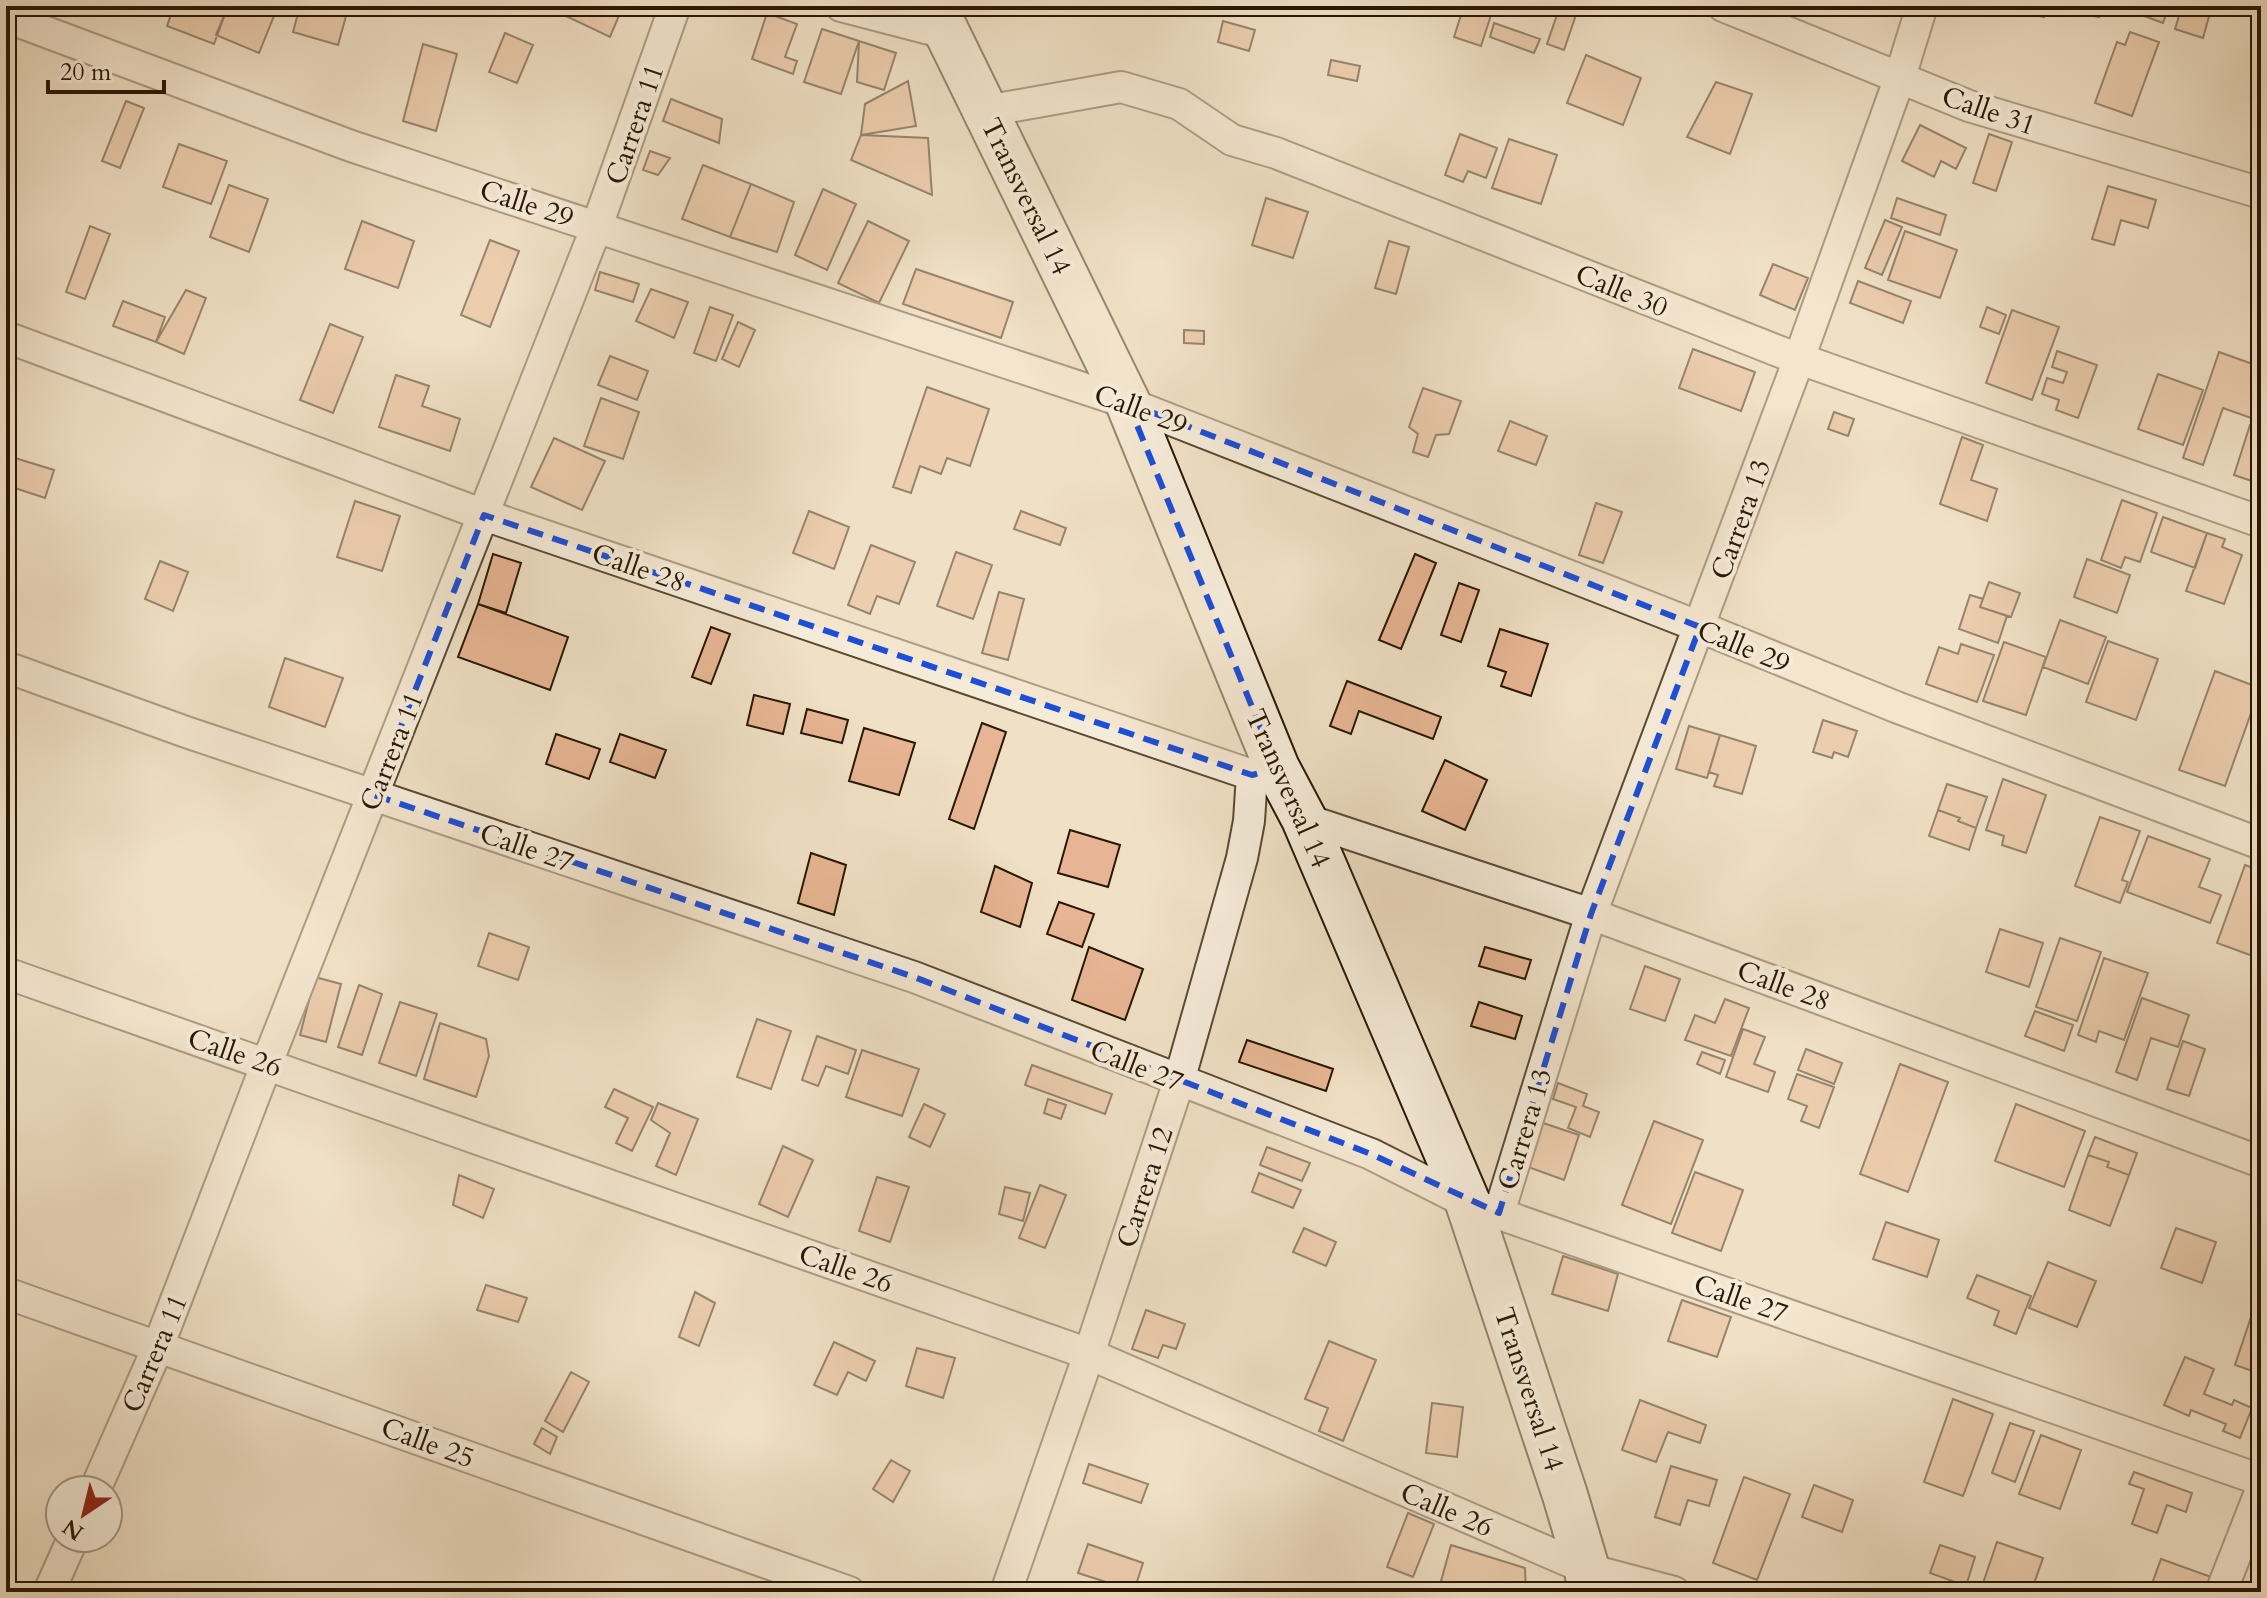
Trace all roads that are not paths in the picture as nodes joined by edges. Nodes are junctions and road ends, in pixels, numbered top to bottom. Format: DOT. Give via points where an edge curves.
graph roads {
  1 [pos="675,6"];
  2 [pos="841,6"];
  3 [pos="1723,6"];
  4 [pos="1922,6"];
  5 [pos="6,17"];
  6 [pos="940,20"];
  7 [pos="1900,77"];
  8 [pos="986,111"];
  9 [pos="2261,193"];
  10 [pos="597,226"];
  11 [pos="6,337"];
  12 [pos="1799,359"];
  13 [pos="1128,403"];
  14 [pos="484,515"];
  15 [pos="2261,522"];
  16 [pos="1700,627"];
  17 [pos="6,667"];
  18 [pos="1265,772"];
  19 [pos="374,795"];
  20 [pos="1304,819"];
  21 [pos="2261,844"];
  22 [pos="1591,914"];
  23 [pos="6,973"];
  24 [pos="267,1063"];
  25 [pos="1179,1081"];
  26 [pos="2261,1162"];
  27 [pos="1483,1208"];
  28 [pos="6,1293"];
  29 [pos="158,1347"];
  30 [pos="1089,1354"];
  31 [pos="102,1474"];
  32 [pos="2261,1480"];
  33 [pos="2261,1490"];
  34 [pos="66,1554"];
  35 [pos="1589,1581"];
  36 [pos="49,1592"];
  37 [pos="849,1592"];
  38 [pos="1006,1592"];
  39 [pos="1674,1592"];
  40 [pos="2221,1592"];
  1 -- 10 [label="street, Carrera 11"];
  2 -- 6 [label="street"];
  3 -- 7 [label="street, Calle 31"];
  4 -- 7 [label="street, Carrera 13"];
  5 -- 10 [label="street, Calle 29" via="351,146"];
  6 -- 8 [label="street, Transversal 14"];
  7 -- 9 [label="street, Calle 31" via="1969,106"];
  7 -- 12 [label="street, Carrera 13"];
  8 -- 12 [label="street, Calle 30" via="1121,87 1179,104 1232,140"];
  8 -- 13 [label="street, Transversal 14"];
  10 -- 13 [label="street, Calle 29"];
  10 -- 14 [label="street, Carrera 11"];
  11 -- 14 [label="street, Calle 28"];
  12 -- 15 [label="street, Calle 30"];
  12 -- 16 [label="street, Carrera 13"];
  13 -- 16 [label="street, Calle 29"];
  13 -- 18 [label="street, Transversal 14"];
  14 -- 18 [label="street, Calle 28"];
  14 -- 19 [label="street, Carrera 11"];
  16 -- 21 [label="street, Calle 29"];
  16 -- 22 [label="street, Carrera 13"];
  17 -- 19 [label="street, Calle 27"];
  18 -- 20 [label="street, Transversal 14"];
  18 -- 25 [label="street, Carrera 12"];
  19 -- 24 [label="street, Carrera 11"];
  19 -- 25 [label="street, Calle 27" via="914,977"];
  20 -- 22 [label="street, Calle 28"];
  20 -- 27 [label="street, Transversal 14"];
  22 -- 26 [label="street, Calle 28"];
  22 -- 27 [label="street, Carrera 13"];
  23 -- 24 [label="street, Calle 26"];
  24 -- 29 [label="street, Carrera 11"];
  24 -- 30 [label="street, Calle 26"];
  25 -- 27 [label="street, Calle 27" via="1371,1154"];
  25 -- 30 [label="street, Carrera 12"];
  27 -- 32 [label="street, Calle 27"];
  27 -- 35 [label="street, Transversal 14"];
  28 -- 29 [label="street, Calle 25"];
  29 -- 31 [label="street, Carrera 11"];
  29 -- 37 [label="street, Calle 25"];
  30 -- 35 [label="street, Calle 26"];
  30 -- 38 [label="street, Carrera 12"];
  33 -- 40 [label="street"];
  34 -- 36 [label="street"];
  35 -- 39 [label="street, Calle 26"];
}
